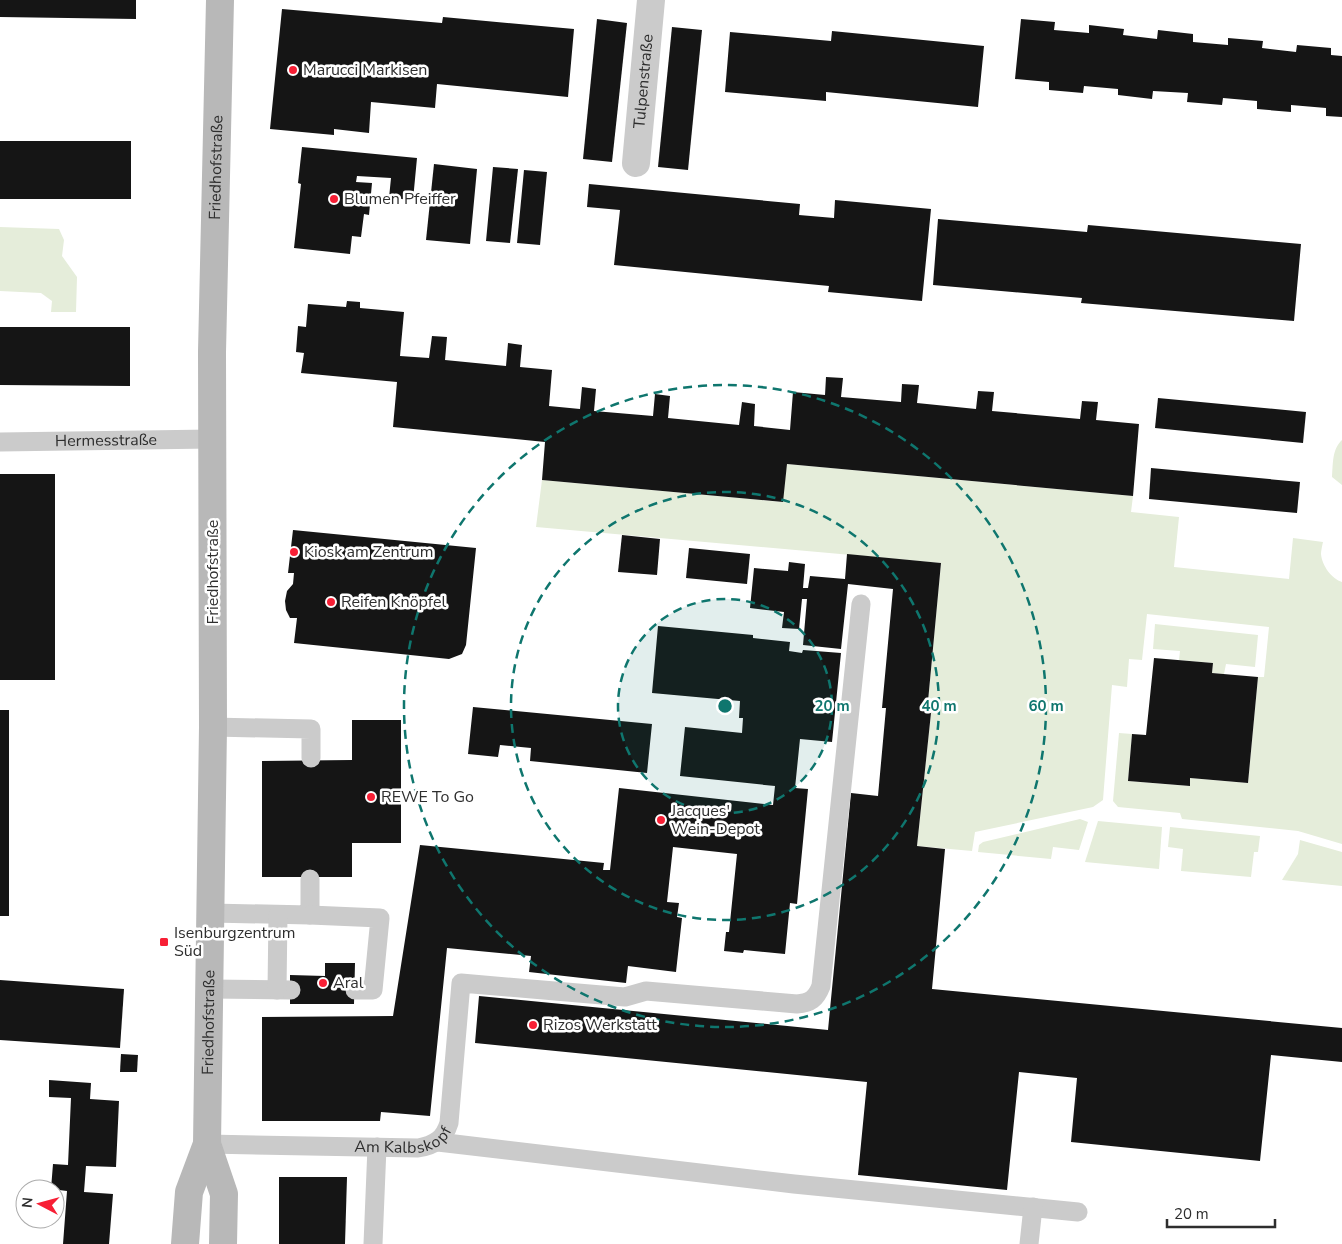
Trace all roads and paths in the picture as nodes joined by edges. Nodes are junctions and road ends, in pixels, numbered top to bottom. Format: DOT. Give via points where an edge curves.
graph roads {
  1 [pos="220,0"];
  2 [pos="651,0"];
  3 [pos="636,163"];
  4 [pos="212,439"];
  5 [pos="0,442"];
  6 [pos="861,604"];
  7 [pos="213,726"];
  8 [pos="311,758"];
  9 [pos="310,879"];
  10 [pos="211,913"];
  11 [pos="278,915"];
  12 [pos="310,915"];
  13 [pos="210,989"];
  14 [pos="355,990"];
  15 [pos="438,1142"];
  16 [pos="207,1144"];
  17 [pos="377,1147"];
  18 [pos="1033,1207"];
  19 [pos="1078,1212"];
  20 [pos="185,1244"];
  21 [pos="223,1244"];
  22 [pos="373,1244"];
  23 [pos="1029,1244"];
  1 -- 4 [label="main road, Friedhofstraße"];
  2 -- 3 [label="street, Tulpenstraße"];
  4 -- 5 [label="lane, Hermesstraße"];
  4 -- 7 [label="main road, Friedhofstraße"];
  6 -- 15 [label="lane, Am Kalbskopf" via="821,986 816,997 808,1003 797,1004 646,991 625,997 461,983 448,1123 446,1133"];
  7 -- 8 [label="lane" via="311,729"];
  7 -- 10 [label="main road, Friedhofstraße"];
  9 -- 12 [label="lane"];
  10 -- 11 [label="lane"];
  10 -- 13 [label="main road, Friedhofstraße"];
  11 -- 12 [label="lane"];
  11 -- 13 [label="lane" via="284,990"];
  12 -- 14 [label="lane" via="380,918 373,990"];
  13 -- 16 [label="main road, Friedhofstraße"];
  15 -- 17 [label="lane, Am Kalbskopf" via="418,1148"];
  15 -- 18 [label="lane" via="794,1184"];
  16 -- 17 [label="lane, Am Kalbskopf"];
  16 -- 20 [label="main road, Friedhofstraße" via="189,1192"];
  16 -- 21 [label="main road, Friedhofstraße" via="224,1194"];
  17 -- 22 [label="lane"];
  18 -- 19 [label="lane"];
  18 -- 23 [label="lane"];
}
